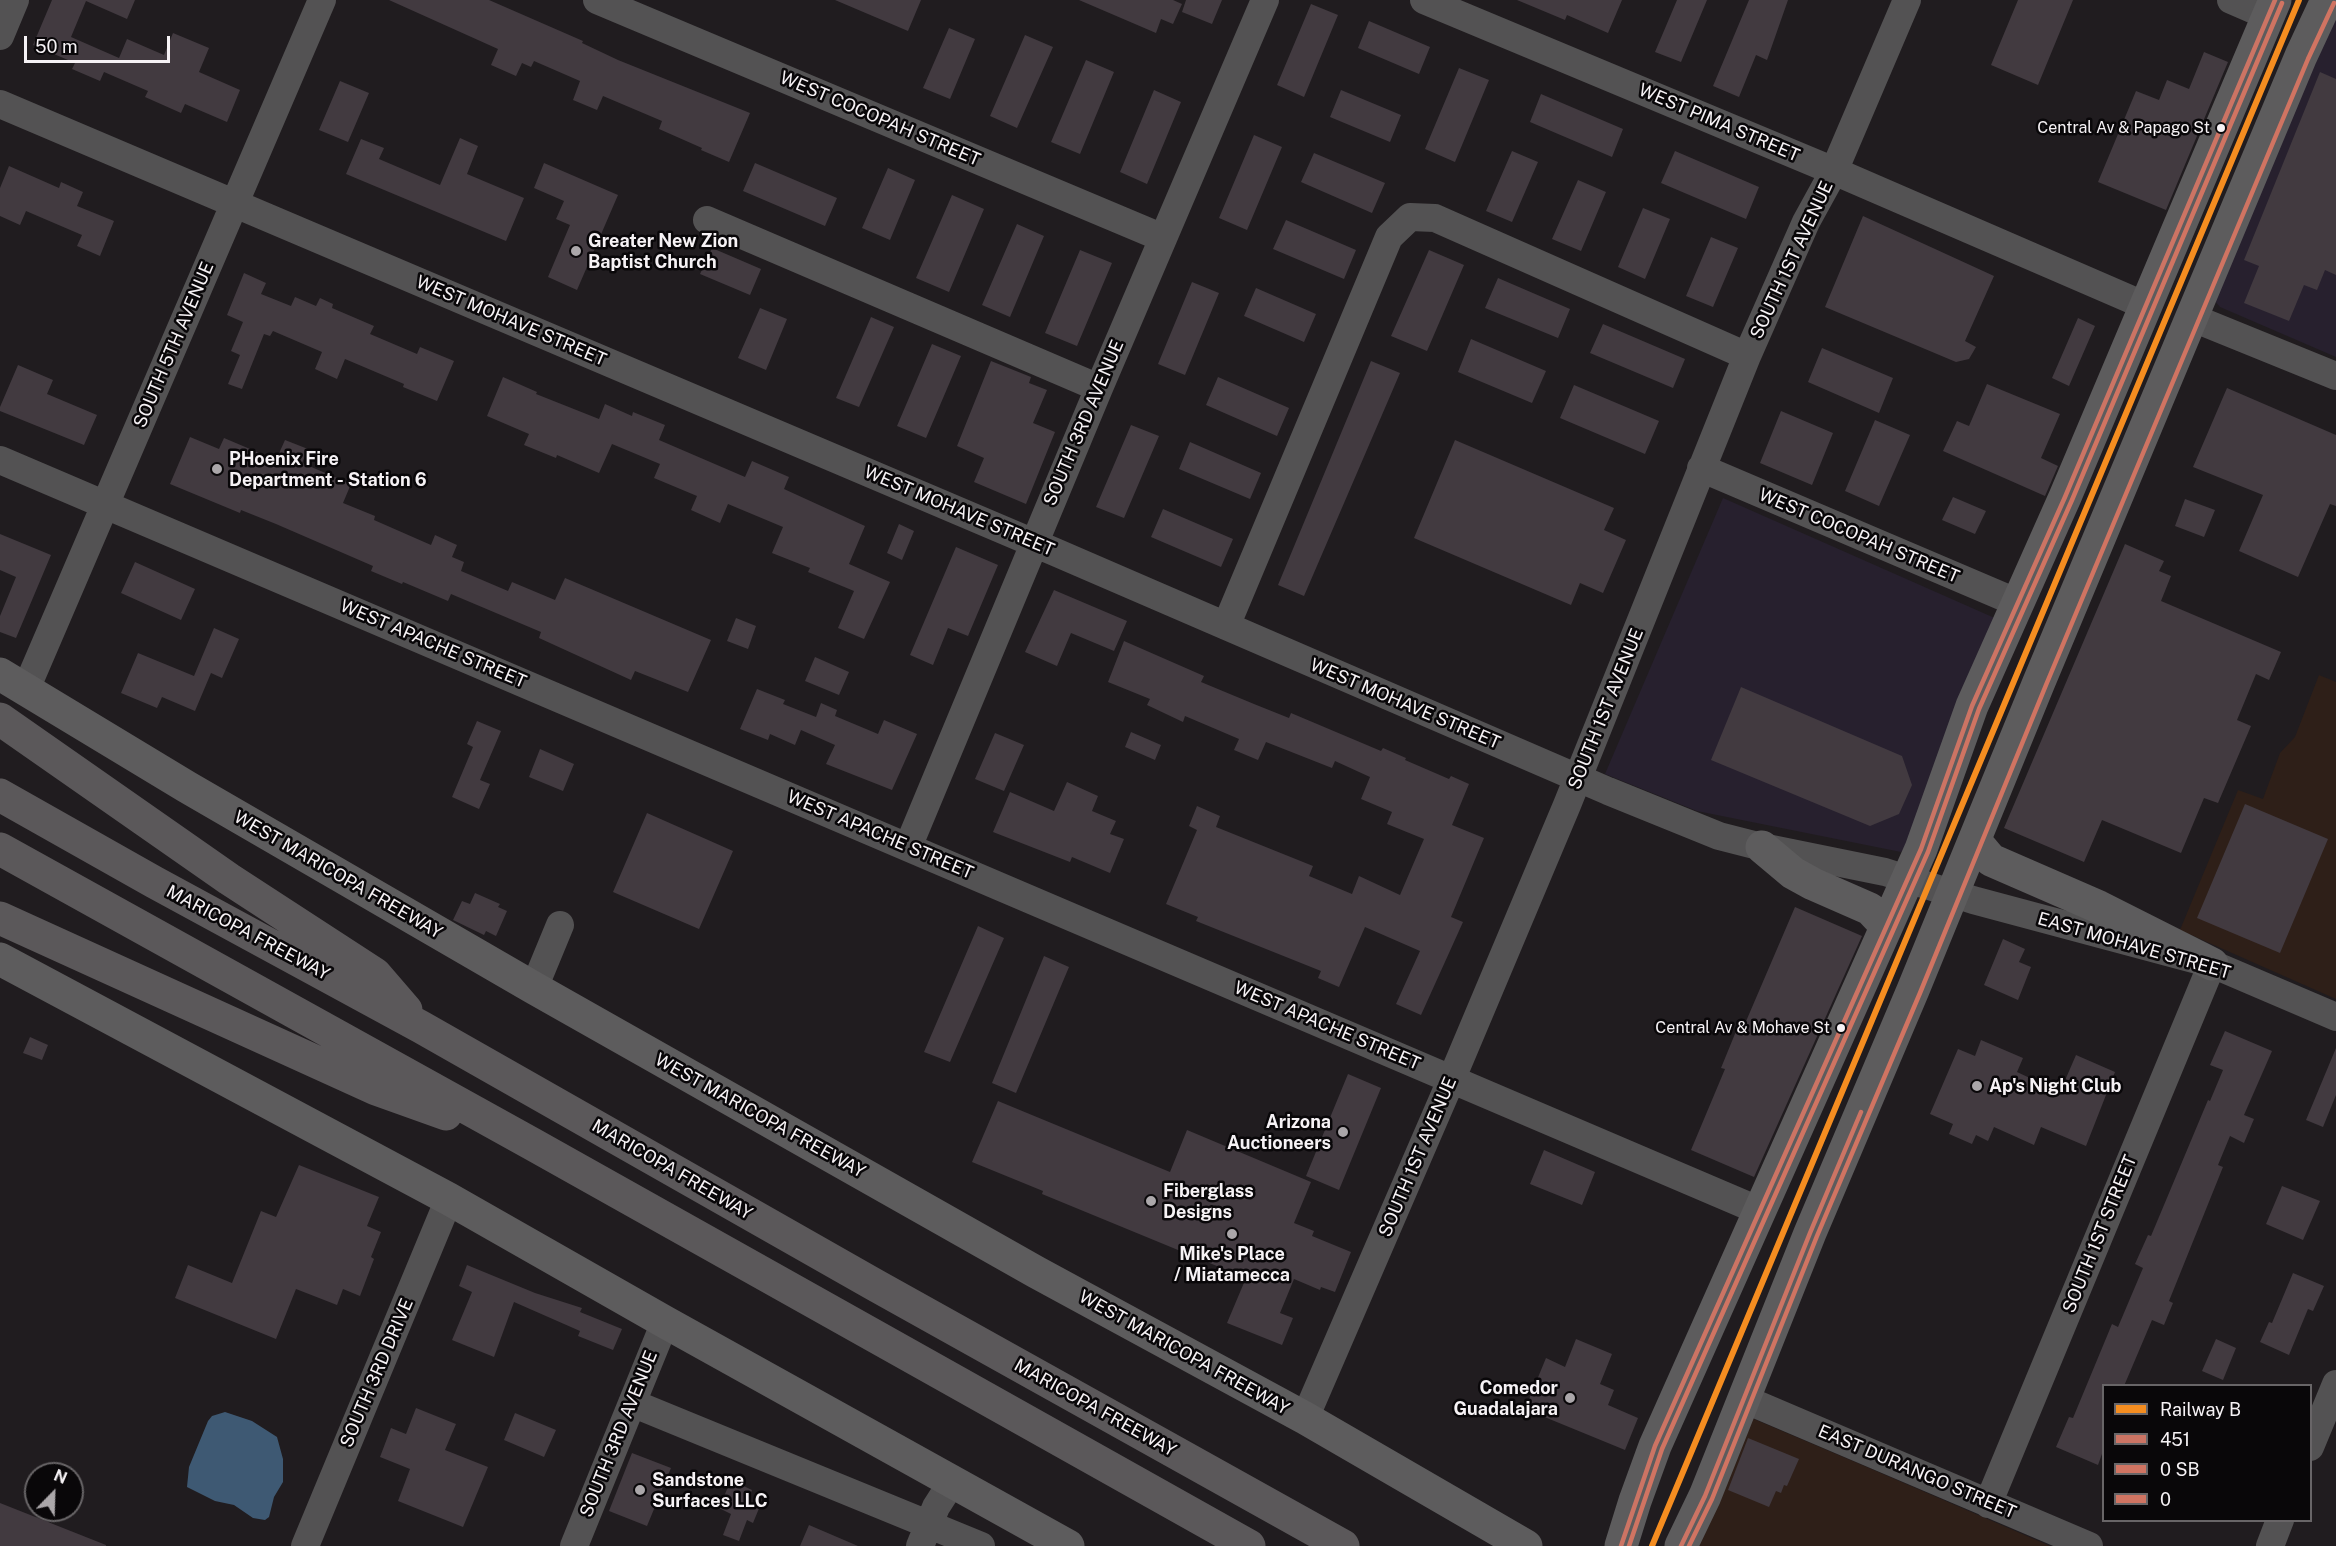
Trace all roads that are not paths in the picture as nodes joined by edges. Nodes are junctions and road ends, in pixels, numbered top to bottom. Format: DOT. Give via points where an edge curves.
graph roads {
  1 [pos="15,0"];
  2 [pos="322,0"];
  3 [pos="597,0"];
  4 [pos="1265,0"];
  5 [pos="1424,0"];
  6 [pos="1907,0"];
  7 [pos="2231,0"];
  8 [pos="2327,0"];
  9 [pos="2272,8"];
  10 [pos="0,36"];
  11 [pos="0,104"];
  12 [pos="1834,171"];
  13 [pos="235,204"];
  14 [pos="707,220"];
  15 [pos="1163,238"];
  16 [pos="2146,306"];
  17 [pos="2193,318"];
  18 [pos="1747,356"];
  19 [pos="2336,376"];
  20 [pos="1098,388"];
  21 [pos="0,460"];
  22 [pos="1701,468"];
  23 [pos="106,505"];
  24 [pos="1034,543"];
  25 [pos="2018,603"];
  26 [pos="1226,626"];
  27 [pos="13,682"];
  28 [pos="0,719"];
  29 [pos="1578,778"];
  30 [pos="0,795"];
  31 [pos="1975,841"];
  32 [pos="908,847"];
  33 [pos="1762,847"];
  34 [pos="0,849"];
  35 [pos="1929,886"];
  36 [pos="0,918"];
  37 [pos="560,925"];
  38 [pos="1886,926"];
  39 [pos="0,959"];
  40 [pos="2212,964"];
  41 [pos="534,988"];
  42 [pos="2336,1017"];
  43 [pos="421,1027"];
  44 [pos="1452,1078"];
  45 [pos="534,1145"];
  46 [pos="449,1199"];
  47 [pos="1760,1211"];
  48 [pos="665,1322"];
  49 [pos="2336,1384"];
  50 [pos="1744,1399"];
  51 [pos="632,1402"];
  52 [pos="1305,1418"];
  53 [pos="2312,1441"];
  54 [pos="951,1482"];
  55 [pos="1988,1504"];
  56 [pos="2280,1522"];
  57 [pos="924,1535"];
  58 [pos="305,1546"];
  59 [pos="574,1546"];
  60 [pos="981,1546"];
  61 [pos="1068,1546"];
  62 [pos="1248,1546"];
  63 [pos="1343,1546"];
  64 [pos="1526,1546"];
  65 [pos="1621,1546"];
  66 [pos="1682,1546"];
  67 [pos="2089,1546"];
  68 [pos="2270,1546"];
  1 -- 10 [label="street"];
  2 -- 13 [label="street, SOUTH 5TH AVENUE"];
  3 -- 15 [label="street, WEST COCOPAH STREET"];
  4 -- 15 [label="street, SOUTH 3RD AVENUE"];
  5 -- 12 [label="street, WEST PIMA STREET"];
  6 -- 12 [label="street, SOUTH 1ST AVENUE"];
  7 -- 9 [label="street"];
  8 -- 17 [label="main road"];
  9 -- 16 [label="main road"];
  11 -- 13 [label="street, WEST MOHAVE STREET"];
  12 -- 16 [label="street, WEST PIMA STREET"];
  12 -- 18 [label="street, SOUTH 1ST AVENUE" via="1806,222"];
  13 -- 23 [label="street, SOUTH 5TH AVENUE"];
  13 -- 24 [label="street, WEST MOHAVE STREET"];
  14 -- 20 [label="street"];
  15 -- 20 [label="street, SOUTH 3RD AVENUE"];
  16 -- 25 [label="main road"];
  17 -- 19 [label="street"];
  17 -- 31 [label="main road"];
  18 -- 22 [label="street, SOUTH 1ST AVENUE"];
  18 -- 26 [label="street" via="1435,219 1410,217 1389,237"];
  20 -- 24 [label="street, SOUTH 3RD AVENUE"];
  21 -- 23 [label="street, WEST APACHE STREET"];
  22 -- 25 [label="street, WEST COCOPAH STREET"];
  22 -- 29 [label="street, SOUTH 1ST AVENUE"];
  23 -- 27 [label="street, SOUTH 5TH AVENUE"];
  23 -- 32 [label="street, WEST APACHE STREET"];
  24 -- 26 [label="street, WEST MOHAVE STREET"];
  24 -- 32 [label="street, SOUTH 3RD AVENUE"];
  25 -- 35 [label="main road" via="1972,706 1921,849"];
  26 -- 29 [label="street, WEST MOHAVE STREET"];
  27 -- 41 [label="main road, WEST MARICOPA FREEWAY"];
  28 -- 43 [label="highway" via="229,879 375,974"];
  29 -- 33 [label="street, WEST MOHAVE STREET" via="1719,836"];
  29 -- 44 [label="street, SOUTH 1ST AVENUE"];
  30 -- 43 [label="highway, MARICOPA FREEWAY"];
  31 -- 35 [label="main road"];
  31 -- 40 [label="main road" via="1991,860 2099,907"];
  32 -- 44 [label="street, WEST APACHE STREET"];
  33 -- 35 [label="street, WEST MOHAVE STREET"];
  33 -- 38 [label="main road" via="1793,873 1870,909"];
  34 -- 45 [label="highway"];
  35 -- 38 [label="main road"];
  35 -- 40 [label="street, EAST MOHAVE STREET"];
  35 -- 50 [label="main road" via="1810,1233"];
  36 -- 45 [label="highway" via="376,1089"];
  37 -- 41 [label="street"];
  38 -- 47 [label="main road"];
  39 -- 46 [label="main road"];
  40 -- 42 [label="street, EAST MOHAVE STREET"];
  40 -- 55 [label="street, SOUTH 1ST STREET"];
  41 -- 52 [label="main road, WEST MARICOPA FREEWAY" via="1026,1266"];
  43 -- 63 [label="highway, MARICOPA FREEWAY"];
  44 -- 47 [label="street, WEST APACHE STREET"];
  44 -- 52 [label="street, SOUTH 1ST AVENUE"];
  45 -- 62 [label="highway"];
  46 -- 48 [label="main road"];
  46 -- 58 [label="street, SOUTH 3RD DRIVE"];
  47 -- 65 [label="main road" via="1655,1446"];
  48 -- 51 [label="street, SOUTH 3RD AVENUE"];
  48 -- 54 [label="main road"];
  49 -- 53 [label="street"];
  50 -- 55 [label="street, EAST DURANGO STREET"];
  50 -- 66 [label="main road"];
  51 -- 57 [label="street"];
  51 -- 59 [label="street, SOUTH 3RD AVENUE"];
  52 -- 64 [label="main road, WEST MARICOPA FREEWAY"];
  54 -- 57 [label="street"];
  54 -- 61 [label="main road"];
  55 -- 67 [label="street, EAST DURANGO STREET"];
  56 -- 68 [label="street"];
  57 -- 60 [label="street"];
}
